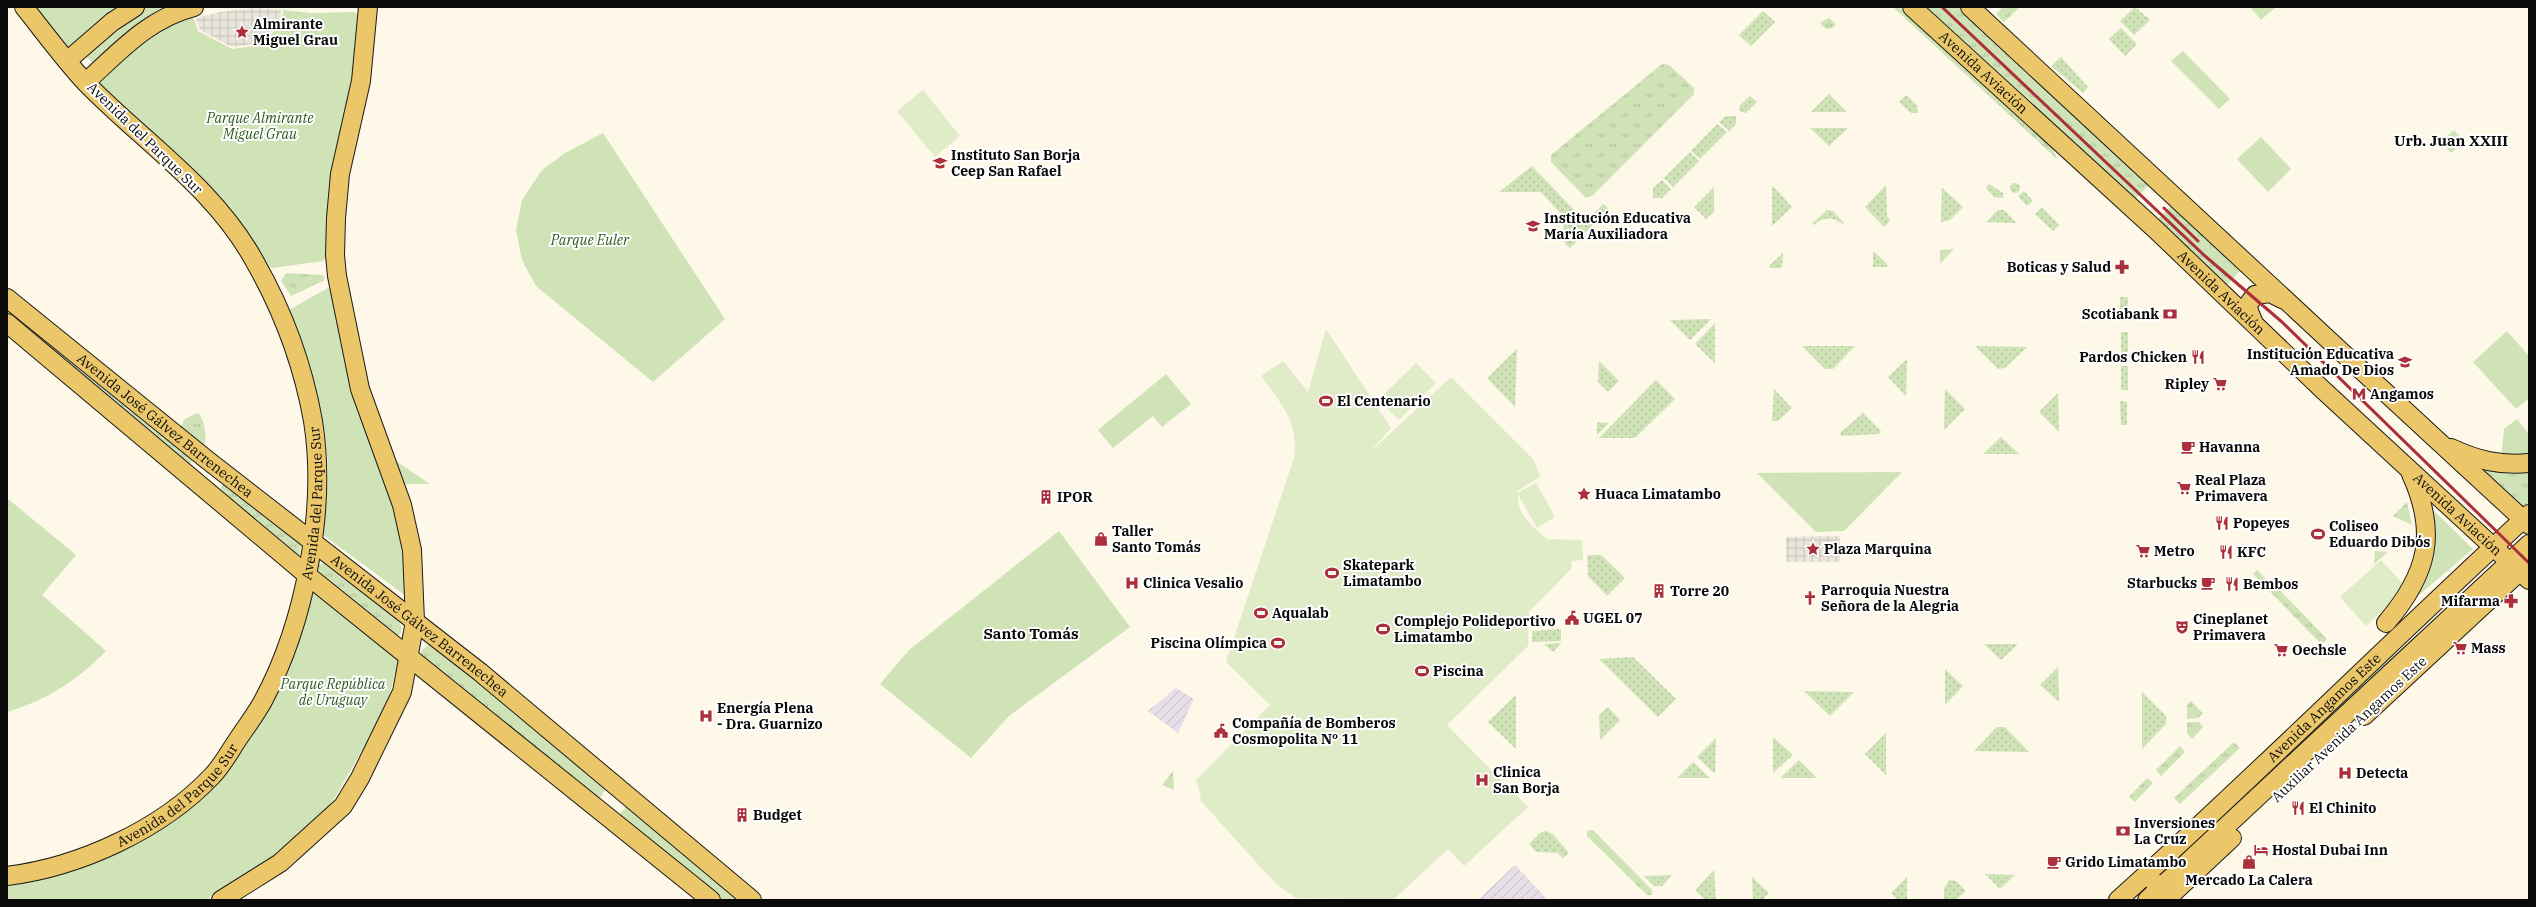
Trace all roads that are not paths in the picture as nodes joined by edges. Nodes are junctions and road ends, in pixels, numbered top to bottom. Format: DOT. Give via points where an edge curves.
graph roads {
  1 [pos="24,7"];
  2 [pos="135,7"];
  3 [pos="194,7"];
  4 [pos="368,7"];
  5 [pos="1912,7"];
  6 [pos="1970,7"];
  7 [pos="67,61"];
  8 [pos="86,82"];
  9 [pos="7,298"];
  10 [pos="2293,306"];
  11 [pos="2253,321"];
  12 [pos="7,323"];
  13 [pos="2437,441"];
  14 [pos="2529,463"];
  15 [pos="2407,466"];
  16 [pos="2527,520"];
  17 [pos="313,543"];
  18 [pos="2529,544"];
  19 [pos="2494,548"];
  20 [pos="2522,569"];
  21 [pos="307,575"];
  22 [pos="416,621"];
  23 [pos="2386,622"];
  24 [pos="409,657"];
  25 [pos="2338,676"];
  26 [pos="2334,700"];
  27 [pos="7,876"];
  28 [pos="2140,881"];
  29 [pos="2159,895"];
  30 [pos="221,900"];
  31 [pos="711,900"];
  32 [pos="752,900"];
  33 [pos="2118,900"];
  1 -- 7 [label="main road, Avenida del Parque Sur"];
  2 -- 7 [label="main road" via="112,22"];
  3 -- 8 [label="main road" via="146,29 129,41"];
  4 -- 22 [label="main road" via="361,81 340,174 335,255 360,388 402,505 412,550"];
  5 -- 11 [label="main road, Avenida Aviación"];
  6 -- 10 [label="main road"];
  7 -- 8 [label="main road, Avenida del Parque Sur"];
  8 -- 17 [label="main road, Avenida del Parque Sur" via="195,183 246,246 278,307 292,340 312,421 316,463"];
  9 -- 17 [label="main road, Avenida José Gálvez Barrenechea"];
  10 -- 11 [label="main road" via="2270,293 2260,293 2251,299 2247,306"];
  10 -- 13 [label="main road"];
  11 -- 15 [label="main road, Avenida Aviación" via="2322,389"];
  12 -- 21 [label="main road, Avenida José Gálvez Barrenechea"];
  13 -- 14 [label="main road" via="2486,462 2512,465"];
  13 -- 16 [label="main road"];
  15 -- 19 [label="main road, Avenida Aviación"];
  15 -- 23 [label="main road" via="2421,496 2427,528 2422,563 2416,579 2404,602"];
  16 -- 19 [label="main road, Avenida Angamos Este"];
  17 -- 21 [label="main road, Avenida del Parque Sur"];
  17 -- 22 [label="main road, Avenida José Gálvez Barrenechea"];
  18 -- 20 [label="main road, Avenida Angamos Este"];
  19 -- 20 [label="main road, Avenida Aviación"];
  19 -- 26 [label="main road, Avenida Angamos Este"];
  20 -- 29 [label="main road, Avenida Angamos Este"];
  21 -- 24 [label="main road, Avenida José Gálvez Barrenechea"];
  21 -- 27 [label="main road, Avenida del Parque Sur" via="287,649 262,702 214,775 184,802 124,839 78,860 33,873"];
  22 -- 24 [label="main road"];
  22 -- 32 [label="main road, Avenida José Gálvez Barrenechea"];
  24 -- 30 [label="main road" via="402,692 360,778 343,806 280,862"];
  24 -- 31 [label="main road, Avenida José Gálvez Barrenechea"];
  25 -- 26 [label="main road"];
  26 -- 28 [label="main road, Avenida Angamos Este"];
  28 -- 29 [label="main road"];
  28 -- 33 [label="main road, Avenida Angamos Este"];
}
